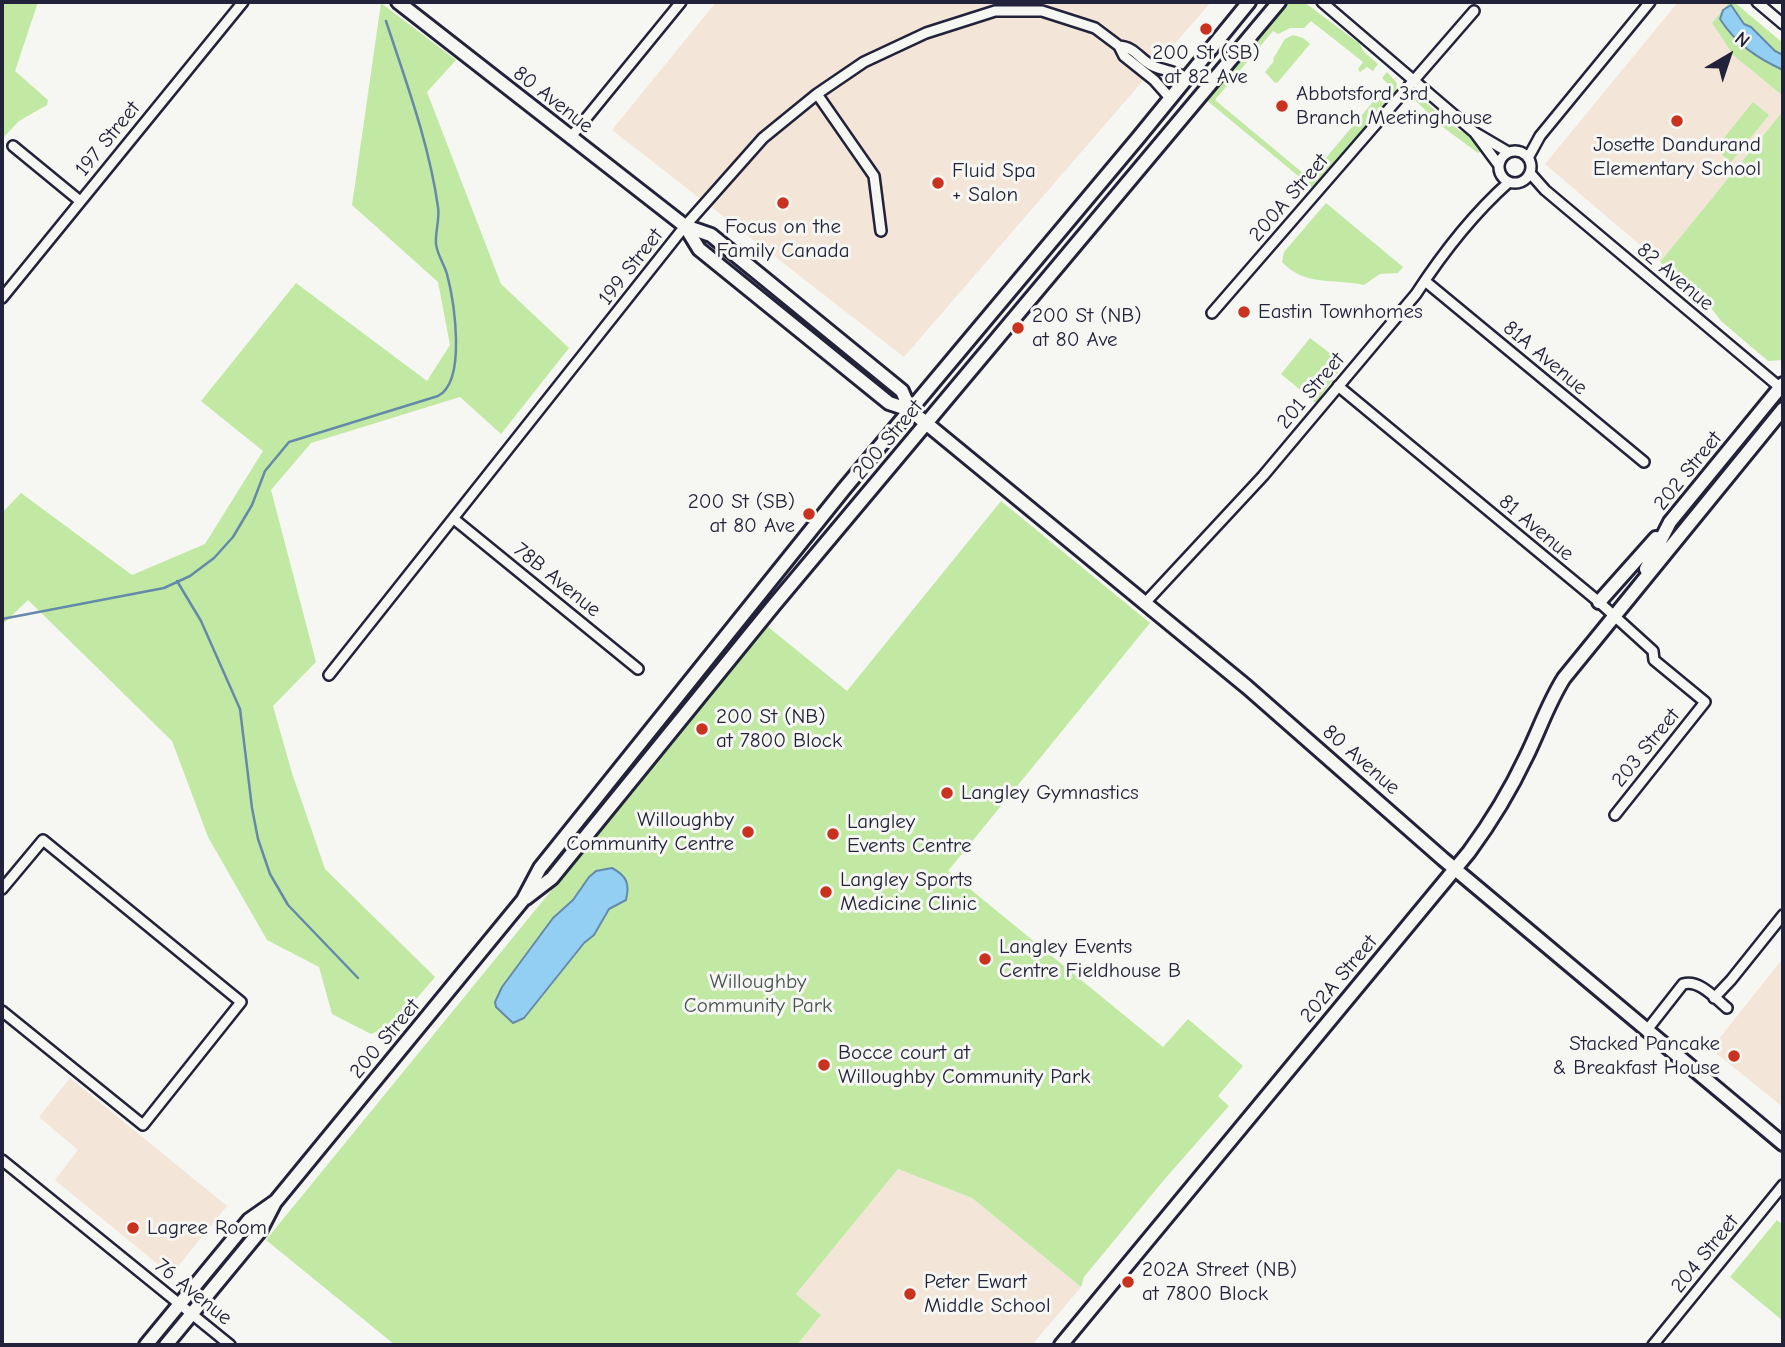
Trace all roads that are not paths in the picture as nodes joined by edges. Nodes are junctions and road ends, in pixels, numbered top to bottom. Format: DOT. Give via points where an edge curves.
graph roads {
  1 [pos="243,2"];
  2 [pos="398,2"];
  3 [pos="681,2"];
  4 [pos="1249,2"];
  5 [pos="1279,2"];
  6 [pos="1322,2"];
  7 [pos="1650,2"];
  8 [pos="1757,2"];
  9 [pos="1043,6"];
  10 [pos="1474,11"];
  11 [pos="1783,24"];
  12 [pos="1119,46"];
  13 [pos="1186,78"];
  14 [pos="1413,80"];
  15 [pos="817,94"];
  16 [pos="1170,98"];
  17 [pos="1474,132"];
  18 [pos="570,138"];
  19 [pos="13,146"];
  20 [pos="1508,152"];
  21 [pos="1525,155"];
  22 [pos="1498,164"];
  23 [pos="1527,176"];
  24 [pos="1505,179"];
  25 [pos="80,201"];
  26 [pos="685,226"];
  27 [pos="881,231"];
  28 [pos="1425,281"];
  29 [pos="3,295"];
  30 [pos="1212,313"];
  31 [pos="1338,386"];
  32 [pos="1782,387"];
  33 [pos="1783,409"];
  34 [pos="910,410"];
  35 [pos="926,424"];
  36 [pos="1644,462"];
  37 [pos="454,519"];
  38 [pos="1670,522"];
  39 [pos="1635,590"];
  40 [pos="1145,603"];
  41 [pos="1599,603"];
  42 [pos="1615,616"];
  43 [pos="638,669"];
  44 [pos="328,675"];
  45 [pos="1705,702"];
  46 [pos="1615,815"];
  47 [pos="1456,869"];
  48 [pos="2,889"];
  49 [pos="523,900"];
  50 [pos="1783,915"];
  51 [pos="1714,998"];
  52 [pos="1727,1008"];
  53 [pos="2,1011"];
  54 [pos="1647,1030"];
  55 [pos="1783,1144"];
  56 [pos="2,1160"];
  57 [pos="1783,1185"];
  58 [pos="275,1201"];
  59 [pos="181,1303"];
  60 [pos="191,1314"];
  61 [pos="146,1345"];
  62 [pos="166,1345"];
  63 [pos="230,1345"];
  64 [pos="1061,1345"];
  65 [pos="1653,1345"];
  1 -- 25 [label="street, 197 Street"];
  2 -- 18 [label="main road, 80 Avenue"];
  3 -- 18 [label="street"];
  4 -- 13 [label="main road, 200 Street"];
  5 -- 35 [label="main road, 200 Street"];
  6 -- 14 [label="street"];
  7 -- 21 [label="street"];
  8 -- 11 [label="street"];
  9 -- 12 [label="street" via="1095,28"];
  9 -- 15 [label="street, 199 Street" via="995,10 926,33 864,62"];
  10 -- 14 [label="street, 200A Street"];
  12 -- 13 [label="street" via="1129,47 1152,66"];
  12 -- 16 [label="street"];
  13 -- 16 [label="main road, 200 Street"];
  14 -- 17 [label="street"];
  14 -- 30 [label="street, 200A Street"];
  15 -- 26 [label="street, 199 Street" via="763,138"];
  15 -- 27 [label="street" via="874,176"];
  16 -- 34 [label="main road, 200 Street"];
  17 -- 20 [label="street"];
  17 -- 22 [label="street"];
  18 -- 26 [label="main road, 80 Avenue"];
  19 -- 25 [label="street"];
  20 -- 21 [label="street"];
  20 -- 22 [label="street"];
  21 -- 23 [label="street"];
  22 -- 24 [label="street"];
  23 -- 24 [label="street"];
  23 -- 32 [label="street, 82 Avenue"];
  24 -- 28 [label="street, 201 Street"];
  25 -- 29 [label="street, 197 Street"];
  26 -- 34 [label="main road, 80 Avenue" via="709,258 889,403"];
  26 -- 34 [label="main road, 80 Avenue" via="711,235 902,391"];
  26 -- 37 [label="street, 199 Street"];
  28 -- 31 [label="street, 201 Street"];
  28 -- 36 [label="street, 81A Avenue"];
  31 -- 40 [label="street, 201 Street" via="1263,476"];
  31 -- 41 [label="street, 81 Avenue"];
  32 -- 38 [label="main road, 202 Street"];
  33 -- 39 [label="main road, 202 Street"];
  34 -- 35 [label="main road, 80 Avenue"];
  34 -- 49 [label="main road, 200 Street" via="540,868"];
  35 -- 40 [label="main road, 80 Avenue"];
  35 -- 49 [label="main road, 200 Street" via="552,878"];
  37 -- 43 [label="street, 78B Avenue"];
  37 -- 44 [label="street, 199 Street"];
  38 -- 39 [label="main road, 202 Street"];
  38 -- 41 [label="main road"];
  39 -- 42 [label="main road, 202 Street"];
  40 -- 47 [label="main road, 80 Avenue"];
  41 -- 42 [label="street, 81 Avenue"];
  42 -- 45 [label="street, 81 Avenue" via="1653,651 1654,660"];
  42 -- 47 [label="main road, 202A Street" via="1555,693 1496,813"];
  45 -- 46 [label="street, 203 Street"];
  47 -- 54 [label="main road, 80 Avenue"];
  47 -- 64 [label="main road, 202A Street"];
  48 -- 53 [label="street" via="43,840 241,1002 143,1125"];
  49 -- 58 [label="main road, 200 Street"];
  50 -- 51 [label="street"];
  51 -- 52 [label="street"];
  51 -- 54 [label="street" via="1701,987 1683,984"];
  54 -- 55 [label="main road, 80 Avenue"];
  56 -- 59 [label="street, 76 Avenue"];
  57 -- 65 [label="street, 204 Street"];
  58 -- 59 [label="main road, 200 Street" via="249,1220"];
  58 -- 60 [label="main road, 200 Street" via="260,1231"];
  59 -- 60 [label="street, 76 Avenue"];
  59 -- 61 [label="main road, 200 Street"];
  60 -- 62 [label="main road, 200 Street"];
  60 -- 63 [label="street, 76 Avenue"];
}
